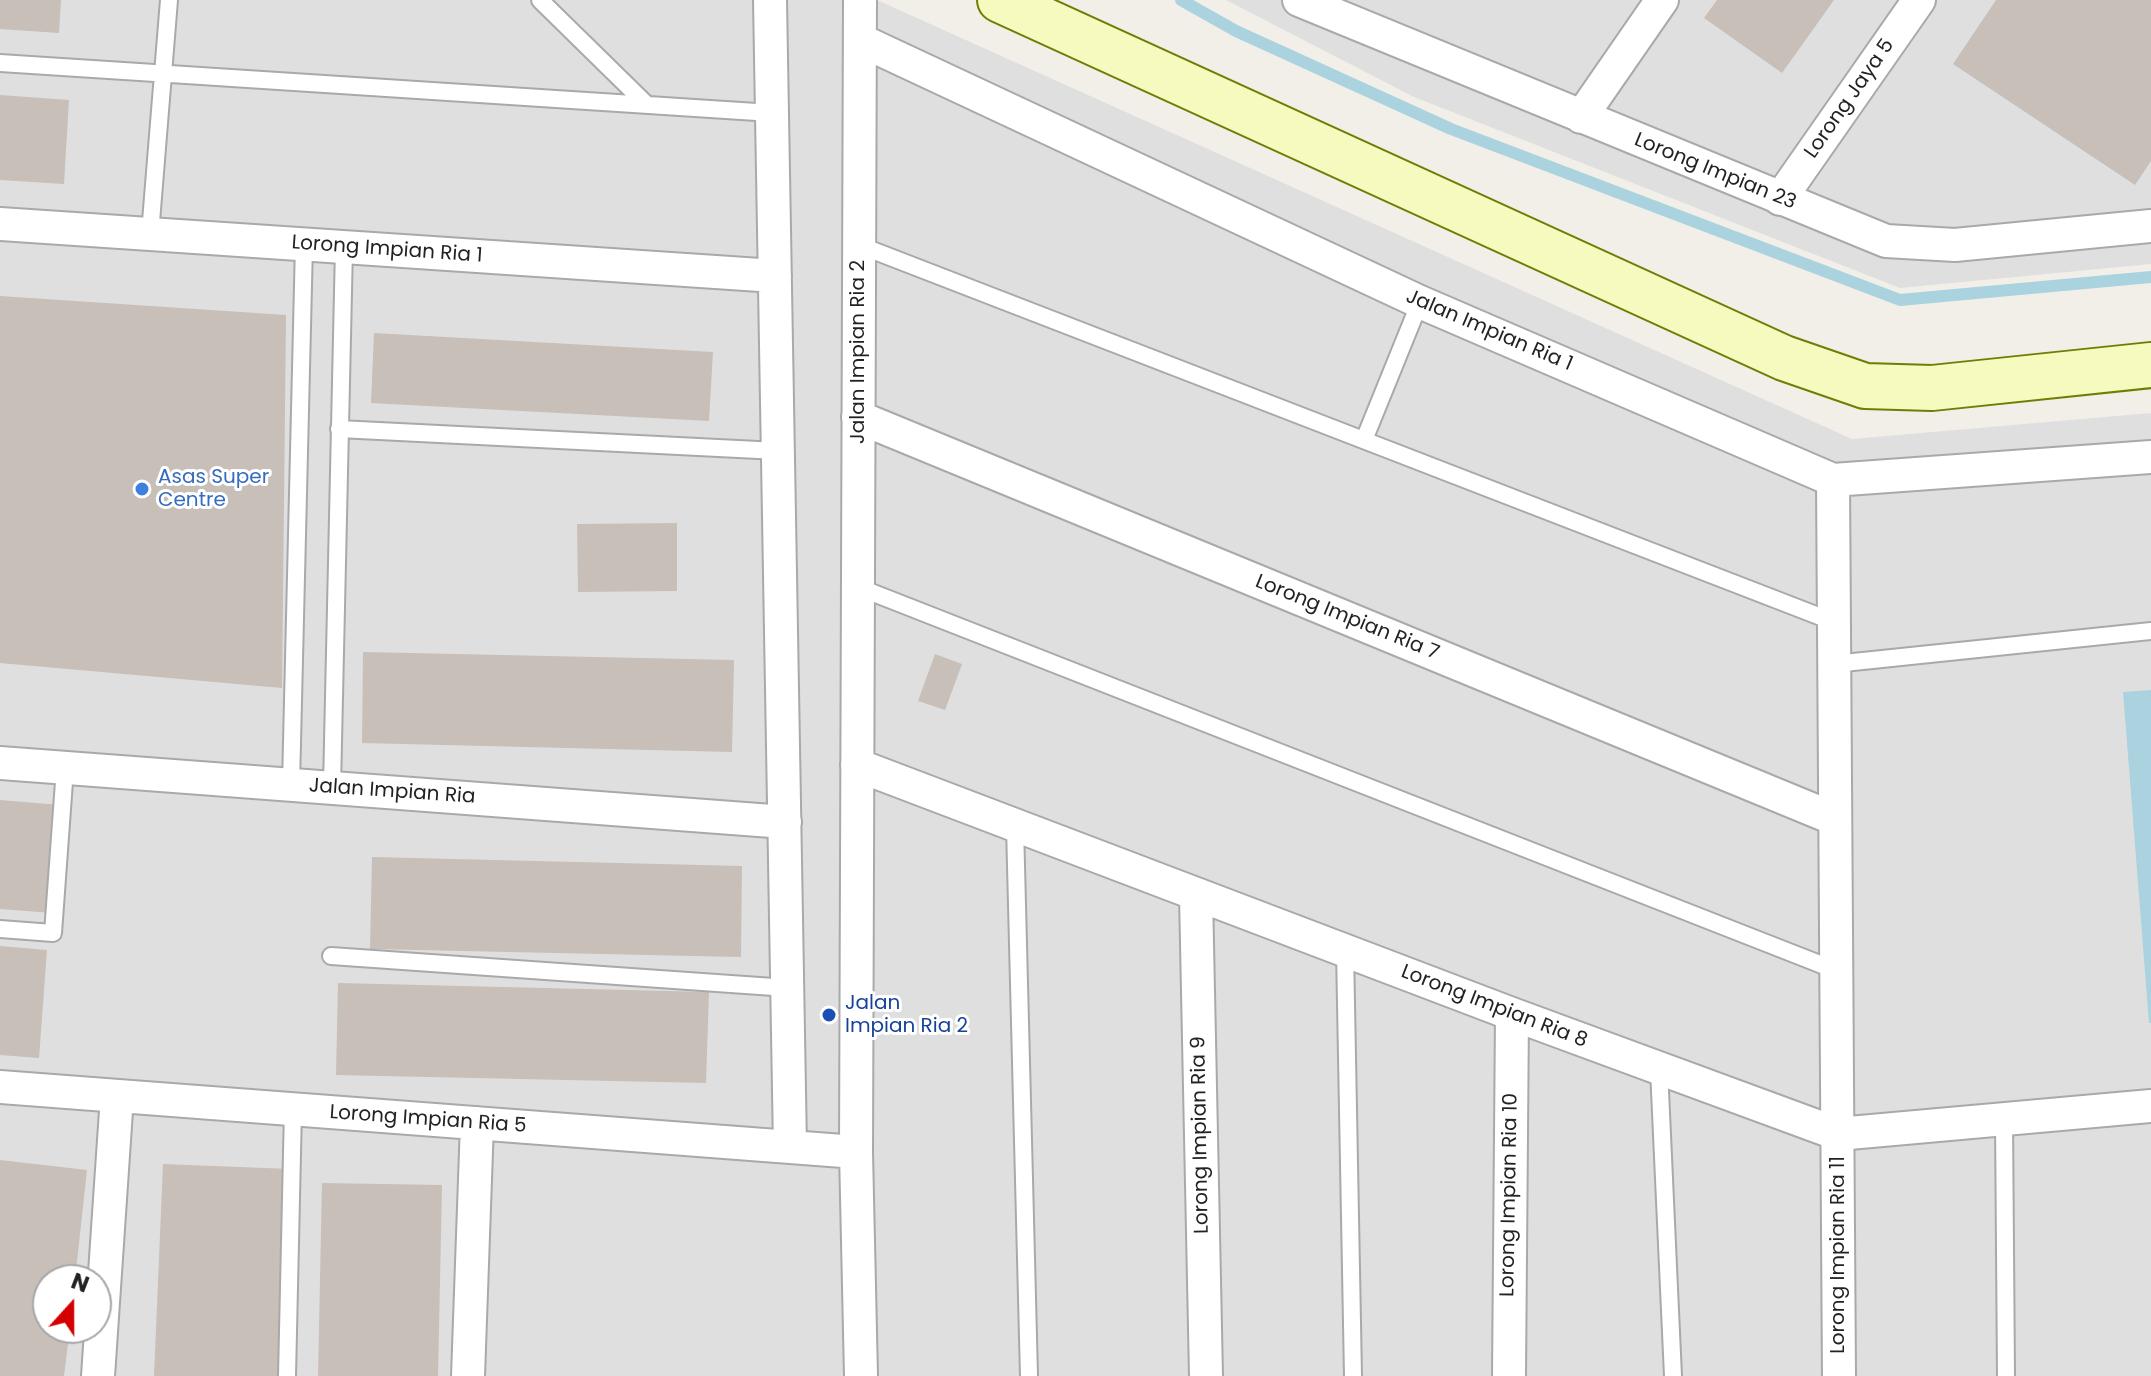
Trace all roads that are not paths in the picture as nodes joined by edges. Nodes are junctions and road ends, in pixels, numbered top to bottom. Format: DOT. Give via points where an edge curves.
graph roads {
  1 [pos="169,0"];
  2 [pos="540,0"];
  3 [pos="770,0"];
  4 [pos="860,0"];
  5 [pos="1000,0"];
  6 [pos="1299,0"];
  7 [pos="1662,0"];
  8 [pos="1919,0"];
  9 [pos="860,40"];
  10 [pos="0,63"];
  11 [pos="163,74"];
  12 [pos="646,104"];
  13 [pos="772,113"];
  14 [pos="1581,117"];
  15 [pos="1780,199"];
  16 [pos="0,224"];
  17 [pos="2151,226"];
  18 [pos="150,234"];
  19 [pos="304,244"];
  20 [pos="859,245"];
  21 [pos="344,247"];
  22 [pos="775,276"];
  23 [pos="1420,302"];
  24 [pos="2151,365"];
  25 [pos="858,417"];
  26 [pos="339,429"];
  27 [pos="1364,440"];
  28 [pos="778,451"];
  29 [pos="2151,457"];
  30 [pos="1833,480"];
  31 [pos="858,587"];
  32 [pos="1834,622"];
  33 [pos="2151,631"];
  34 [pos="1834,664"];
  35 [pos="0,763"];
  36 [pos="857,765"];
  37 [pos="65,768"];
  38 [pos="291,784"];
  39 [pos="332,787"];
  40 [pos="1835,819"];
  41 [pos="785,822"];
  42 [pos="1015,826"];
  43 [pos="1196,895"];
  44 [pos="0,929"];
  45 [pos="1345,950"];
  46 [pos="331,956"];
  47 [pos="1835,970"];
  48 [pos="788,988"];
  49 [pos="1512,1014"];
  50 [pos="1659,1069"];
  51 [pos="0,1087"];
  52 [pos="117,1096"];
  53 [pos="2151,1106"];
  54 [pos="293,1109"];
  55 [pos="2004,1120"];
  56 [pos="477,1123"];
  57 [pos="1838,1134"];
  58 [pos="790,1147"];
  59 [pos="856,1152"];
  60 [pos="98,1376"];
  61 [pos="287,1376"];
  62 [pos="468,1376"];
  63 [pos="861,1376"];
  64 [pos="1029,1376"];
  65 [pos="1206,1376"];
  66 [pos="1353,1376"];
  67 [pos="1509,1376"];
  68 [pos="1673,1376"];
  69 [pos="1839,1376"];
  70 [pos="2006,1376"];
  1 -- 11 [label="lane"];
  2 -- 12 [label="lane"];
  3 -- 13 [label="street"];
  4 -- 9 [label="street, Jalan Impian Ria 2"];
  5 -- 24 [label="street" via="1784,358 1865,386 1932,388"];
  6 -- 14 [label="street, Lorong Impian 23"];
  7 -- 14 [label="street"];
  8 -- 15 [label="street, Lorong Jaya 5"];
  9 -- 20 [label="street, Jalan Impian Ria 2"];
  9 -- 23 [label="street, Jalan Impian Ria 1"];
  10 -- 11 [label="lane"];
  11 -- 12 [label="lane"];
  11 -- 18 [label="lane"];
  12 -- 13 [label="lane"];
  13 -- 22 [label="street"];
  14 -- 15 [label="street, Lorong Impian 23"];
  15 -- 17 [label="street, Lorong Impian 23" via="1886,241 1955,245"];
  16 -- 18 [label="street, Lorong Impian Ria 1"];
  18 -- 19 [label="street, Lorong Impian Ria 1"];
  19 -- 21 [label="street, Lorong Impian Ria 1"];
  19 -- 38 [label="lane"];
  20 -- 25 [label="street, Jalan Impian Ria 2"];
  20 -- 27 [label="lane"];
  21 -- 22 [label="street, Lorong Impian Ria 1"];
  21 -- 26 [label="lane"];
  22 -- 28 [label="street"];
  23 -- 27 [label="lane"];
  23 -- 30 [label="street, Jalan Impian Ria 1"];
  25 -- 31 [label="street, Jalan Impian Ria 2"];
  25 -- 40 [label="street, Lorong Impian Ria 7"];
  26 -- 28 [label="lane"];
  26 -- 39 [label="lane"];
  27 -- 32 [label="lane"];
  28 -- 41 [label="street"];
  29 -- 30 [label="street, Jalan Impian Ria 1"];
  30 -- 32 [label="street, Lorong Impian Ria 11"];
  31 -- 36 [label="street, Jalan Impian Ria 2"];
  31 -- 47 [label="lane"];
  32 -- 34 [label="street, Lorong Impian Ria 11"];
  33 -- 34 [label="lane"];
  34 -- 40 [label="street, Lorong Impian Ria 11"];
  35 -- 37 [label="street, Jalan Impian Ria"];
  36 -- 42 [label="street, Lorong Impian Ria 8"];
  36 -- 59 [label="street, Jalan Impian Ria 2"];
  37 -- 38 [label="street, Jalan Impian Ria"];
  37 -- 44 [label="lane" via="53,933"];
  38 -- 39 [label="street, Jalan Impian Ria"];
  39 -- 41 [label="street, Jalan Impian Ria"];
  40 -- 47 [label="street, Lorong Impian Ria 11"];
  41 -- 48 [label="street"];
  42 -- 43 [label="street, Lorong Impian Ria 8"];
  42 -- 64 [label="lane"];
  43 -- 45 [label="street, Lorong Impian Ria 8"];
  43 -- 65 [label="street, Lorong Impian Ria 9"];
  45 -- 49 [label="street, Lorong Impian Ria 8"];
  45 -- 66 [label="lane"];
  46 -- 48 [label="lane"];
  47 -- 57 [label="street, Lorong Impian Ria 11"];
  48 -- 58 [label="street"];
  49 -- 50 [label="street, Lorong Impian Ria 8"];
  49 -- 67 [label="street, Lorong Impian Ria 10"];
  50 -- 57 [label="street, Lorong Impian Ria 8"];
  50 -- 68 [label="lane"];
  51 -- 52 [label="street, Lorong Impian Ria 5"];
  52 -- 54 [label="street, Lorong Impian Ria 5"];
  52 -- 60 [label="street"];
  53 -- 55 [label="street, Lorong Impian Ria 8"];
  54 -- 56 [label="street, Lorong Impian Ria 5"];
  54 -- 61 [label="lane"];
  55 -- 57 [label="street, Lorong Impian Ria 8"];
  55 -- 70 [label="lane"];
  56 -- 58 [label="street, Lorong Impian Ria 5"];
  56 -- 62 [label="street"];
  57 -- 69 [label="street, Lorong Impian Ria 11"];
  58 -- 59 [label="street, Lorong Impian Ria 5"];
  59 -- 63 [label="street, Jalan Impian Ria 2"];
}
